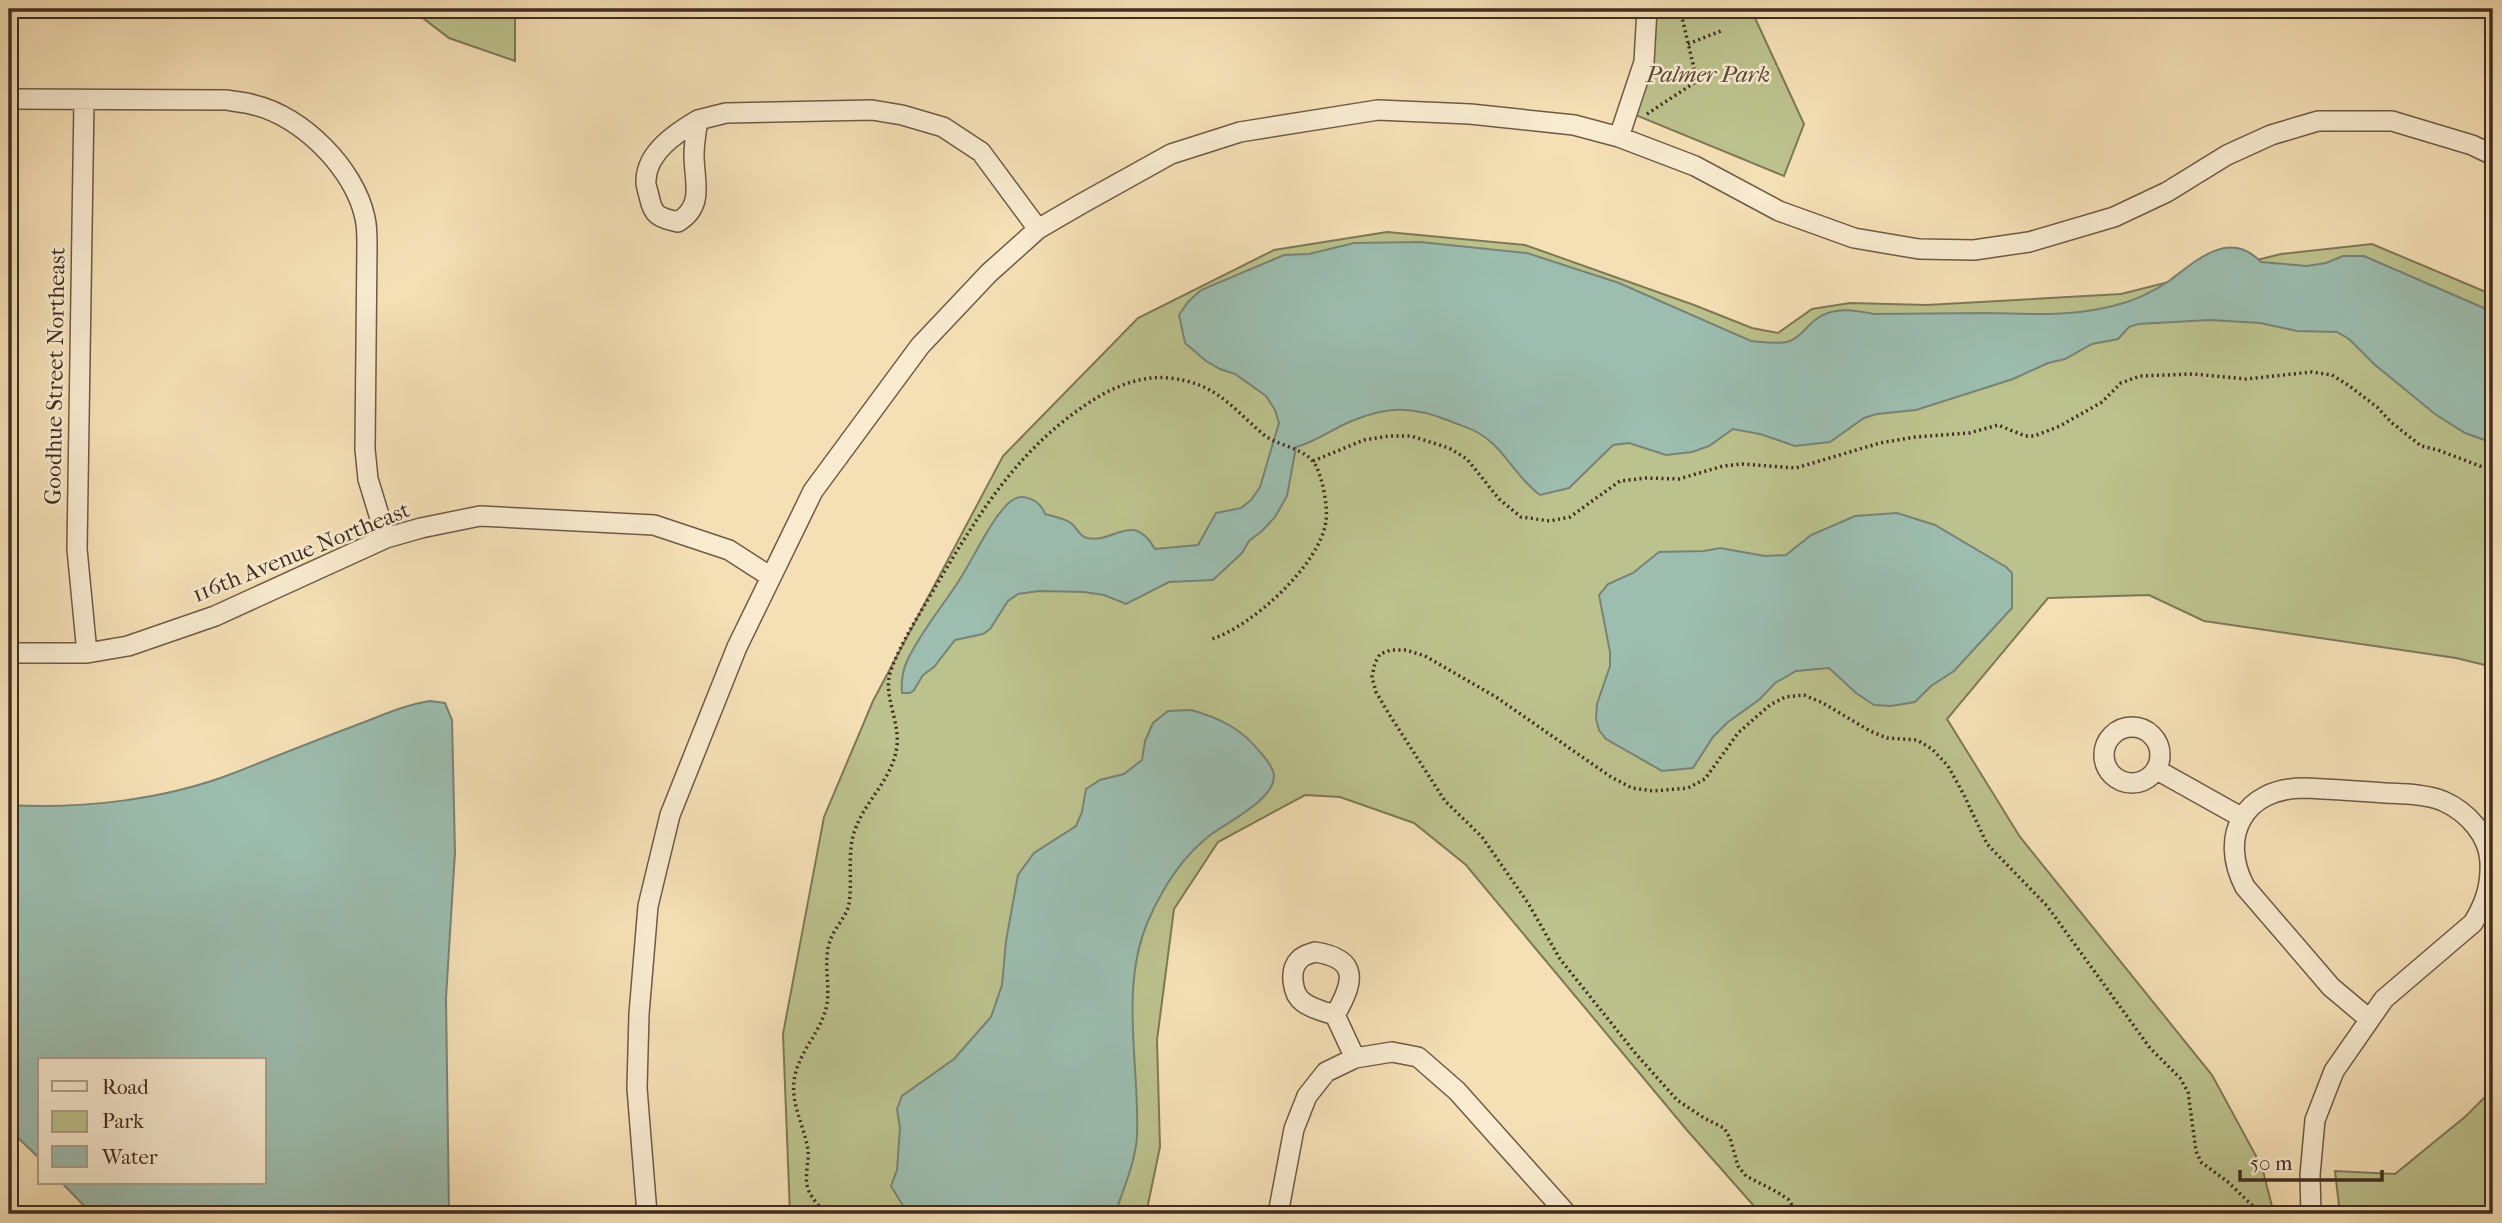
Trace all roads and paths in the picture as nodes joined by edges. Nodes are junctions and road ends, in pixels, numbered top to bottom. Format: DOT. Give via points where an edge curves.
graph roads {
  1 [pos="1647,9"];
  2 [pos="1680,9"];
  3 [pos="1721,31"];
  4 [pos="1688,44"];
  5 [pos="9,99"];
  6 [pos="85,100"];
  7 [pos="1626,116"];
  8 [pos="698,120"];
  9 [pos="1619,137"];
  10 [pos="2493,155"];
  11 [pos="1038,229"];
  12 [pos="1312,461"];
  13 [pos="2493,471"];
  14 [pos="386,538"];
  15 [pos="771,577"];
  16 [pos="1212,639"];
  17 [pos="9,653"];
  18 [pos="87,653"];
  19 [pos="2157,770"];
  20 [pos="2241,817"];
  21 [pos="2490,842"];
  22 [pos="2490,892"];
  23 [pos="1335,1015"];
  24 [pos="2369,1019"];
  25 [pos="1355,1058"];
  26 [pos="647,1214"];
  27 [pos="826,1214"];
  28 [pos="1278,1214"];
  29 [pos="1567,1214"];
  30 [pos="1798,1214"];
  31 [pos="2261,1214"];
  32 [pos="2311,1214"];
  1 -- 7 [label="street" via="1644,62"];
  2 -- 4 [label="path"];
  3 -- 4 [label="path"];
  4 -- 7 [label="path" via="1697,81 1641,120"];
  5 -- 6 [label="street"];
  6 -- 14 [label="street" via="227,100 256,105 313,136 336,160 365,216 365,449 368,479"];
  6 -- 18 [label="street, Goodhue Street Northeast" via="77,548"];
  7 -- 9 [label="street"];
  8 -- 8 [label="street" via="676,133 650,164 646,180 652,210 660,217 678,222 696,202"];
  8 -- 11 [label="street" via="726,113 872,110 943,127 981,152"];
  9 -- 10 [label="street" via="1695,166 1779,211 1854,238 1919,249 1974,250 2029,242 2114,217 2238,150 2318,121 2392,121"];
  9 -- 11 [label="street" via="1574,125 1470,114 1378,110 1311,120 1240,132 1171,154"];
  11 -- 15 [label="street" via="920,346 813,491"];
  12 -- 13 [label="path" via="1364,440 1410,436 1467,459 1499,499 1521,517 1550,521 1570,517 1620,481 1679,479 1742,464 1796,468 1880,443 1969,433 1998,425 2034,436 2060,426 2102,402 2121,383 2140,376 2257,378 2312,372 2332,375 2348,385 2421,446"];
  12 -- 16 [label="path" via="1326,520 1320,539 1284,590 1242,624"];
  12 -- 27 [label="path" via="1270,439 1210,389 1167,377 1146,378 1102,394 1048,434 1003,481 957,548 889,674 897,749 891,770 854,830 849,904 830,940 827,1006 795,1074 793,1093 808,1152 807,1187"];
  14 -- 15 [label="street, 116th Avenue Northeast" via="480,516 654,524 729,550"];
  14 -- 18 [label="street, 116th Avenue Northeast" via="215,616 128,646"];
  15 -- 26 [label="street" via="737,647 670,815 648,906 637,1088"];
  17 -- 18 [label="street, 116th Avenue Northeast"];
  19 -- 20 [label="street"];
  20 -- 21 [label="street" via="2270,793 2288,788 2424,796 2462,812"];
  20 -- 24 [label="street" via="2234,855 2245,887 2331,988"];
  21 -- 22 [label="street"];
  22 -- 24 [label="street" via="2473,923 2399,984"];
  23 -- 25 [label="street"];
  24 -- 32 [label="street" via="2334,1071 2315,1120"];
  25 -- 28 [label="street" via="1326,1072 1307,1096 1294,1129"];
  25 -- 29 [label="street" via="1392,1052 1418,1057 1457,1091"];
  30 -- 31 [label="path" via="1788,1199 1746,1176 1724,1128 1677,1100 1560,959 1528,902 1482,837 1444,802 1376,692 1372,677 1380,654 1406,650 1425,656 1496,697 1632,788 1688,788 1705,779 1738,733 1785,697 1804,695 1870,731 1887,738 1917,740 1932,749 1948,766 1987,844 2047,906 2150,1048 2180,1078 2188,1092 2196,1151 2202,1161"];
}
